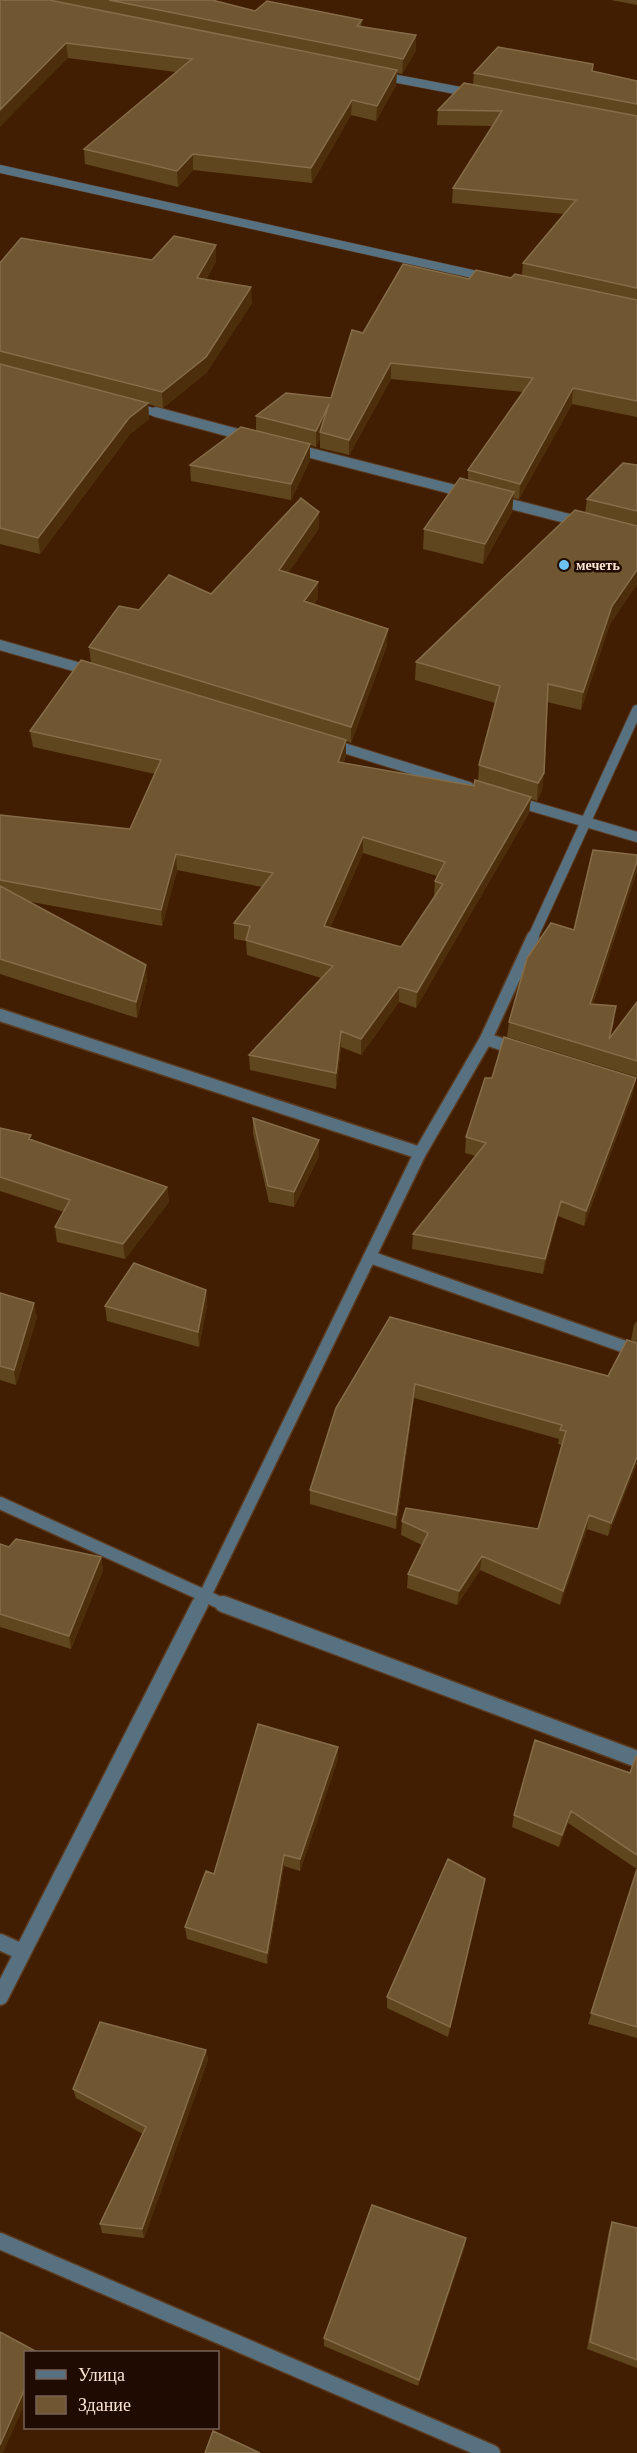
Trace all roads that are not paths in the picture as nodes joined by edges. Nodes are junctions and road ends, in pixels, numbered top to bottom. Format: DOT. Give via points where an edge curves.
graph roads {
  1 [pos="368,74"];
  2 [pos="485,96"];
  3 [pos="0,170"];
  4 [pos="498,279"];
  5 [pos="127,405"];
  6 [pos="255,438"];
  7 [pos="290,447"];
  8 [pos="475,495"];
  9 [pos="486,498"];
  10 [pos="591,525"];
  11 [pos="0,645"];
  12 [pos="103,674"];
  13 [pos="637,710"];
  14 [pos="316,739"];
  15 [pos="484,792"];
  16 [pos="506,799"];
  17 [pos="584,823"];
  18 [pos="637,837"];
  19 [pos="0,1014"];
  20 [pos="486,1039"];
  21 [pos="529,1053"];
  22 [pos="420,1153"];
  23 [pos="370,1257"];
  24 [pos="637,1351"];
  25 [pos="0,1503"];
  26 [pos="204,1597"];
  27 [pos="637,1759"];
  28 [pos="0,1942"];
  29 [pos="22,1952"];
  30 [pos="0,1997"];
  31 [pos="0,2241"];
  32 [pos="492,2453"];
  1 -- 2 [label="street"];
  3 -- 4 [label="street"];
  5 -- 6 [label="street"];
  7 -- 8 [label="street"];
  9 -- 10 [label="street"];
  11 -- 12 [label="street"];
  13 -- 17 [label="street"];
  14 -- 15 [label="street"];
  16 -- 17 [label="street"];
  17 -- 18 [label="street"];
  17 -- 20 [label="street"];
  19 -- 22 [label="street"];
  20 -- 21 [label="street"];
  20 -- 22 [label="street"];
  22 -- 23 [label="street"];
  23 -- 24 [label="street"];
  23 -- 26 [label="street"];
  25 -- 26 [label="street"];
  26 -- 27 [label="street"];
  26 -- 29 [label="street"];
  28 -- 29 [label="street"];
  29 -- 30 [label="street"];
  31 -- 32 [label="street"];
}
